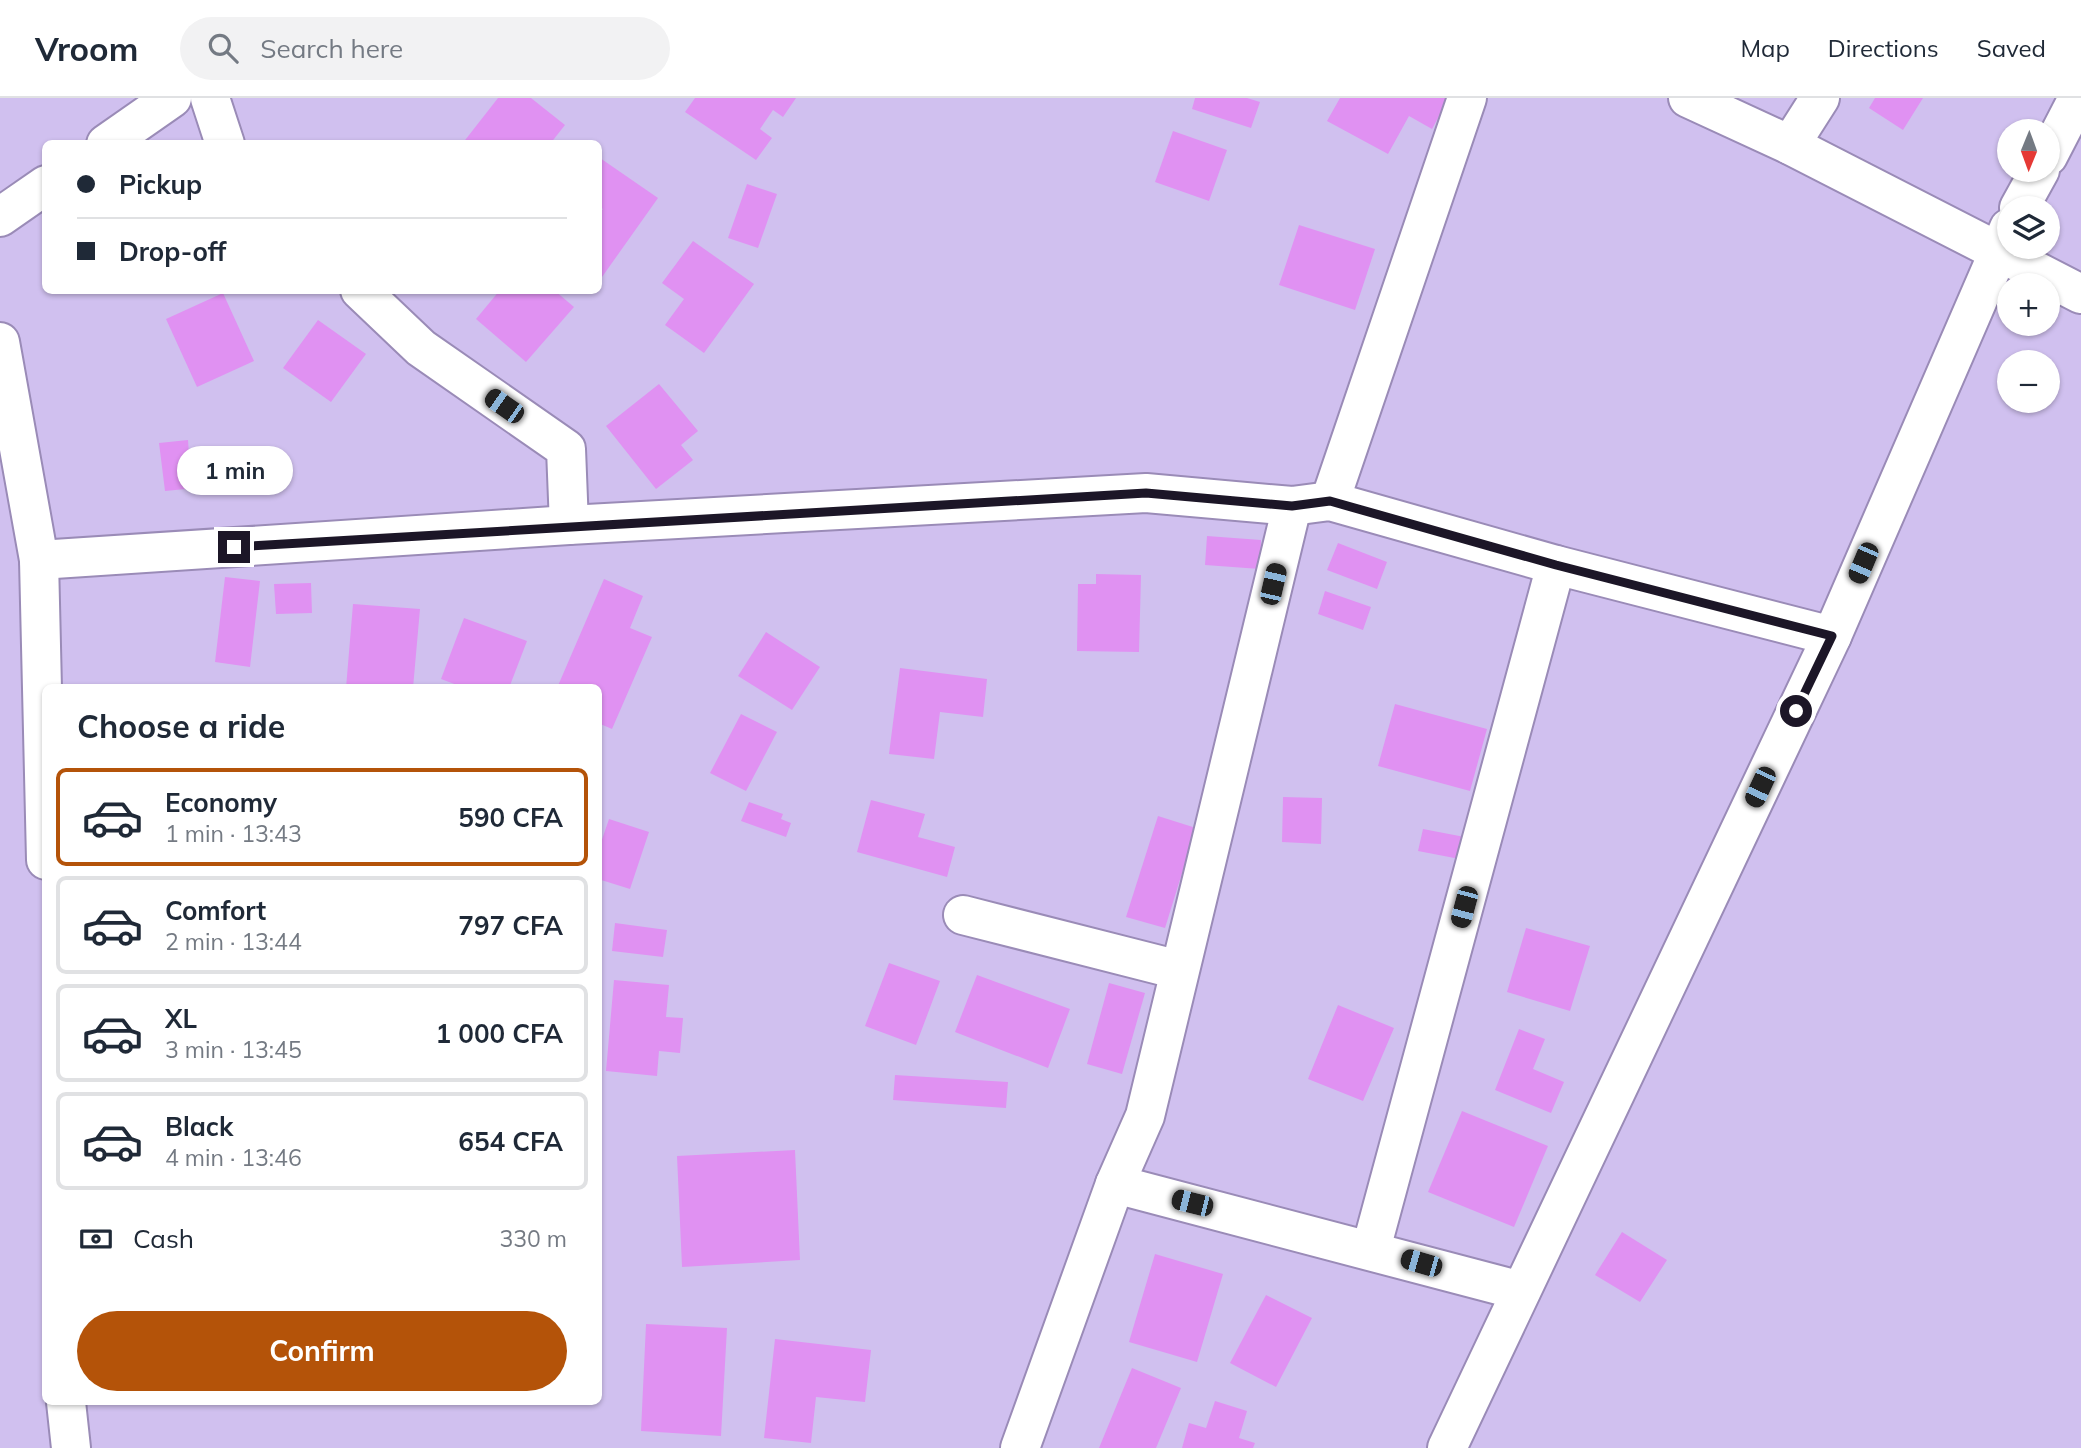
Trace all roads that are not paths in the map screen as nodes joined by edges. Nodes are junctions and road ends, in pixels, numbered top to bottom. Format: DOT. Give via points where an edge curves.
graph roads {
  1 [pos="172,98"];
  2 [pos="210,98"];
  3 [pos="1467,98"];
  4 [pos="1688,98"];
  5 [pos="1820,98"];
  6 [pos="2078,98"];
  7 [pos="2060,133"];
  8 [pos="112,140"];
  9 [pos="224,140"];
  10 [pos="1790,145"];
  11 [pos="42,189"];
  12 [pos="0,217"];
  13 [pos="1997,235"];
  14 [pos="1997,252"];
  15 [pos="2032,259"];
  16 [pos="364,294"];
  17 [pos="2081,294"];
  18 [pos="0,342"];
  19 [pos="1330,501"];
  20 [pos="1292,506"];
  21 [pos="569,525"];
  22 [pos="39,560"];
  23 [pos="1556,565"];
  24 [pos="1832,636"];
  25 [pos="42,689"];
  26 [pos="963,915"];
  27 [pos="1178,970"];
  28 [pos="1115,1184"];
  29 [pos="1371,1250"];
  30 [pos="1521,1291"];
  31 [pos="66,1405"];
  32 [pos="71,1448"];
  33 [pos="1020,1448"];
  34 [pos="1447,1448"];
  1 -- 8 [label="street"];
  2 -- 9 [label="street"];
  3 -- 19 [label="street"];
  4 -- 10 [label="street"];
  5 -- 10 [label="street"];
  6 -- 7 [label="street"];
  10 -- 13 [label="street"];
  11 -- 12 [label="street"];
  14 -- 24 [label="street"];
  15 -- 17 [label="street"];
  16 -- 21 [label="street" via="421,348 566,449"];
  18 -- 22 [label="street"];
  19 -- 20 [label="street"];
  19 -- 23 [label="street"];
  20 -- 21 [label="street" via="1146,493"];
  20 -- 27 [label="street"];
  21 -- 22 [label="street"];
  22 -- 25 [label="street"];
  23 -- 24 [label="street"];
  23 -- 29 [label="street"];
  24 -- 30 [label="street"];
  26 -- 27 [label="street"];
  27 -- 28 [label="street" via="1145,1116"];
  28 -- 29 [label="street"];
  28 -- 33 [label="street"];
  29 -- 30 [label="street"];
  30 -- 34 [label="street"];
  31 -- 32 [label="street"];
}
